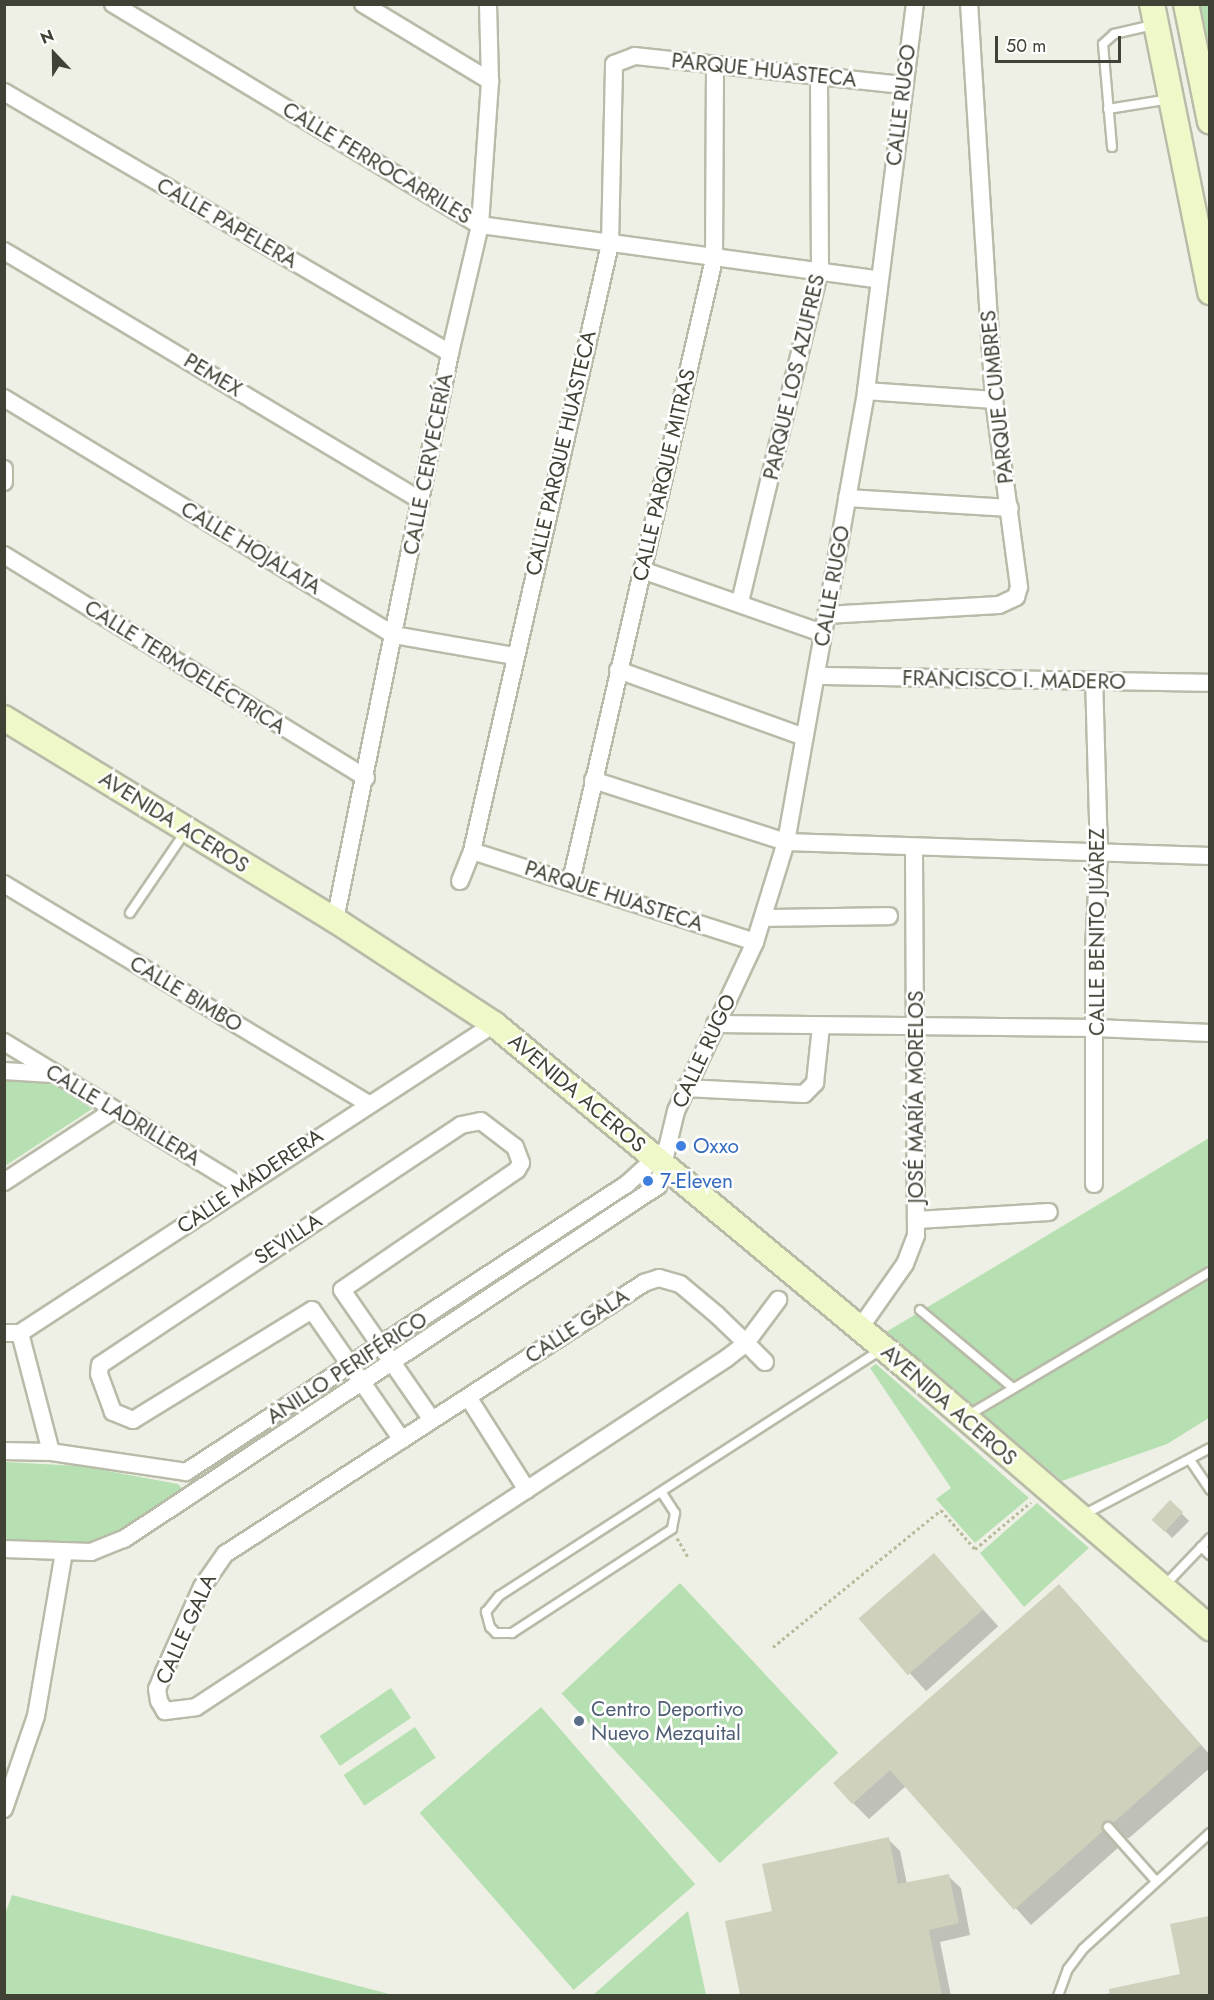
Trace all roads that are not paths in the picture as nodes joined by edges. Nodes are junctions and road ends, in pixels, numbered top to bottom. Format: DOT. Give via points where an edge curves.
graph roads {
  1 [pos="113,4"];
  2 [pos="363,4"];
  3 [pos="488,4"];
  4 [pos="915,4"];
  5 [pos="969,4"];
  6 [pos="1186,4"];
  7 [pos="1154,15"];
  8 [pos="624,57"];
  9 [pos="716,65"];
  10 [pos="819,76"];
  11 [pos="490,81"];
  12 [pos="903,85"];
  13 [pos="4,92"];
  14 [pos="1171,99"];
  15 [pos="1108,109"];
  16 [pos="1209,122"];
  17 [pos="1112,147"];
  18 [pos="480,225"];
  19 [pos="610,244"];
  20 [pos="4,251"];
  21 [pos="714,259"];
  22 [pos="820,270"];
  23 [pos="879,280"];
  24 [pos="1209,292"];
  25 [pos="450,353"];
  26 [pos="866,391"];
  27 [pos="4,398"];
  28 [pos="994,400"];
  29 [pos="4,469"];
  30 [pos="4,482"];
  31 [pos="847,498"];
  32 [pos="421,501"];
  33 [pos="1010,508"];
  34 [pos="4,555"];
  35 [pos="642,570"];
  36 [pos="740,602"];
  37 [pos="826,615"];
  38 [pos="822,633"];
  39 [pos="394,635"];
  40 [pos="514,656"];
  41 [pos="618,670"];
  42 [pos="818,676"];
  43 [pos="1094,681"];
  44 [pos="1209,683"];
  45 [pos="4,718"];
  46 [pos="804,736"];
  47 [pos="366,778"];
  48 [pos="594,780"];
  49 [pos="187,830"];
  50 [pos="786,842"];
  51 [pos="914,849"];
  52 [pos="472,851"];
  53 [pos="1099,855"];
  54 [pos="1209,856"];
  55 [pos="460,881"];
  56 [pos="571,881"];
  57 [pos="4,884"];
  58 [pos="130,913"];
  59 [pos="889,916"];
  60 [pos="765,918"];
  61 [pos="335,920"];
  62 [pos="755,942"];
  63 [pos="494,1024"];
  64 [pos="716,1024"];
  65 [pos="820,1026"];
  66 [pos="915,1027"];
  67 [pos="1096,1028"];
  68 [pos="1209,1033"];
  69 [pos="4,1042"];
  70 [pos="4,1071"];
  71 [pos="56,1074"];
  72 [pos="685,1088"];
  73 [pos="367,1103"];
  74 [pos="114,1110"];
  75 [pos="663,1156"];
  76 [pos="4,1182"];
  77 [pos="1094,1184"];
  78 [pos="242,1187"];
  79 [pos="1049,1212"];
  80 [pos="572,1220"];
  81 [pos="917,1220"];
  82 [pos="584,1236"];
  83 [pos="1209,1272"];
  84 [pos="778,1300"];
  85 [pos="920,1310"];
  86 [pos="860,1328"];
  87 [pos="12,1333"];
  88 [pos="746,1343"];
  89 [pos="381,1347"];
  90 [pos="883,1349"];
  91 [pos="765,1362"];
  92 [pos="390,1363"];
  93 [pos="351,1367"];
  94 [pos="361,1383"];
  95 [pos="1013,1388"];
  96 [pos="468,1397"];
  97 [pos="964,1418"];
  98 [pos="432,1420"];
  99 [pos="402,1440"];
  100 [pos="1209,1448"];
  101 [pos="4,1451"];
  102 [pos="51,1452"];
  103 [pos="1190,1460"];
  104 [pos="186,1473"];
  105 [pos="526,1490"];
  106 [pos="1209,1490"];
  107 [pos="195,1492"];
  108 [pos="662,1493"];
  109 [pos="1079,1517"];
  110 [pos="1209,1538"];
  111 [pos="1201,1547"];
  112 [pos="4,1549"];
  113 [pos="64,1553"];
  114 [pos="1209,1555"];
  115 [pos="1163,1588"];
  116 [pos="1209,1628"];
  117 [pos="4,1809"];
  118 [pos="1108,1827"];
  119 [pos="1209,1833"];
  120 [pos="1156,1881"];
  121 [pos="1058,1995"];
  1 -- 18 [label="street, CALLE FERROCARRILES"];
  2 -- 11 [label="street"];
  3 -- 11 [label="street, CALLE CERVECERÍA"];
  4 -- 12 [label="street, CALLE RUGO"];
  5 -- 28 [label="street, PARQUE CUMBRES"];
  6 -- 16 [label="street"];
  7 -- 14 [label="street"];
  7 -- 15 [label="lane" via="1114,34 1103,44"];
  8 -- 9 [label="street, PARQUE HUASTECA"];
  8 -- 19 [label="street, CALLE PARQUE HUASTECA" via="614,64 611,75"];
  9 -- 10 [label="street, PARQUE HUASTECA"];
  9 -- 21 [label="street, CALLE PARQUE MITRAS"];
  10 -- 12 [label="street, PARQUE HUASTECA"];
  10 -- 22 [label="street, PARQUE LOS AZUFRES"];
  11 -- 18 [label="street, CALLE CERVECERÍA"];
  12 -- 23 [label="street, CALLE RUGO"];
  13 -- 25 [label="street, CALLE PAPELERA"];
  14 -- 15 [label="lane"];
  14 -- 24 [label="street"];
  15 -- 17 [label="lane"];
  18 -- 19 [label="street, CALLE FERROCARRILES"];
  18 -- 25 [label="street, CALLE CERVECERÍA"];
  19 -- 21 [label="street, CALLE FERROCARRILES"];
  19 -- 40 [label="street, CALLE PARQUE HUASTECA"];
  20 -- 32 [label="street, PEMEX"];
  21 -- 22 [label="street, CALLE FERROCARRILES"];
  21 -- 35 [label="street, CALLE PARQUE MITRAS"];
  22 -- 23 [label="street, CALLE FERROCARRILES"];
  22 -- 36 [label="street, PARQUE LOS AZUFRES"];
  23 -- 26 [label="street, CALLE RUGO"];
  25 -- 32 [label="street, CALLE CERVECERÍA"];
  26 -- 28 [label="street"];
  26 -- 31 [label="street, CALLE RUGO"];
  27 -- 39 [label="street, CALLE HOJALATA"];
  28 -- 33 [label="street, PARQUE CUMBRES"];
  29 -- 30 [label="street"];
  31 -- 33 [label="street"];
  31 -- 37 [label="street, CALLE RUGO"];
  32 -- 39 [label="street, CALLE CERVECERÍA"];
  33 -- 37 [label="street, PARQUE CUMBRES" via="1018,580 1016,597 999,605"];
  34 -- 47 [label="street, CALLE TERMOELÉCTRICA"];
  35 -- 36 [label="street"];
  35 -- 41 [label="street, CALLE PARQUE MITRAS"];
  36 -- 38 [label="street"];
  37 -- 38 [label="street, CALLE RUGO"];
  38 -- 42 [label="street, CALLE RUGO"];
  39 -- 40 [label="street, CALLE HOJALATA"];
  39 -- 47 [label="street, CALLE CERVECERÍA"];
  40 -- 52 [label="street, CALLE PARQUE HUASTECA"];
  41 -- 46 [label="street"];
  41 -- 48 [label="street, CALLE PARQUE MITRAS"];
  42 -- 43 [label="street, FRANCISCO I. MADERO"];
  42 -- 46 [label="street, CALLE RUGO"];
  43 -- 44 [label="street, FRANCISCO I. MADERO"];
  43 -- 53 [label="street, CALLE BENITO JUÁREZ"];
  45 -- 49 [label="street, AVENIDA ACEROS"];
  46 -- 50 [label="street, CALLE RUGO"];
  47 -- 61 [label="street, CALLE CERVECERÍA"];
  48 -- 50 [label="street"];
  48 -- 56 [label="street, CALLE PARQUE MITRAS"];
  49 -- 58 [label="lane"];
  49 -- 61 [label="street, AVENIDA ACEROS"];
  50 -- 51 [label="street"];
  50 -- 60 [label="street, CALLE RUGO"];
  51 -- 53 [label="street"];
  51 -- 66 [label="street, JOSÉ MARÍA MORELOS"];
  52 -- 55 [label="street, CALLE PARQUE HUASTECA"];
  52 -- 56 [label="street, PARQUE HUASTECA"];
  53 -- 54 [label="street"];
  53 -- 67 [label="street, CALLE BENITO JUÁREZ" via="1094,949"];
  56 -- 62 [label="street, PARQUE HUASTECA"];
  57 -- 73 [label="street, CALLE BIMBO"];
  59 -- 60 [label="street"];
  60 -- 62 [label="street, CALLE RUGO"];
  61 -- 63 [label="street, AVENIDA ACEROS"];
  62 -- 64 [label="street, CALLE RUGO"];
  63 -- 73 [label="street, CALLE MADERERA"];
  63 -- 75 [label="street, AVENIDA ACEROS"];
  64 -- 65 [label="street"];
  64 -- 72 [label="street, CALLE RUGO"];
  65 -- 66 [label="street"];
  65 -- 72 [label="street" via="815,1083 804,1094"];
  66 -- 67 [label="street"];
  66 -- 81 [label="street, JOSÉ MARÍA MORELOS"];
  67 -- 68 [label="street"];
  67 -- 77 [label="street, CALLE BENITO JUÁREZ"];
  69 -- 71 [label="street, CALLE LADRILLERA"];
  70 -- 71 [label="street"];
  71 -- 74 [label="street, CALLE LADRILLERA"];
  72 -- 75 [label="street, CALLE RUGO"];
  73 -- 78 [label="street, CALLE MADERERA"];
  74 -- 76 [label="street"];
  74 -- 78 [label="street, CALLE LADRILLERA"];
  75 -- 80 [label="street, ANILLO PERIFÉRICO"];
  75 -- 82 [label="street, ANILLO PERIFÉRICO" via="658,1186"];
  75 -- 86 [label="street, AVENIDA ACEROS"];
  78 -- 87 [label="street, CALLE MADERERA"];
  79 -- 81 [label="street"];
  80 -- 82 [label="street"];
  80 -- 89 [label="street, ANILLO PERIFÉRICO"];
  81 -- 86 [label="street, JOSÉ MARÍA MORELOS" via="905,1264"];
  82 -- 92 [label="street, ANILLO PERIFÉRICO"];
  83 -- 95 [label="lane"];
  84 -- 88 [label="street, CALLE GALA"];
  85 -- 95 [label="lane"];
  86 -- 90 [label="street, AVENIDA ACEROS"];
  87 -- 102 [label="street"];
  88 -- 91 [label="street, CALLE GALA"];
  88 -- 96 [label="street, CALLE GALA" via="680,1284 659,1278 644,1282"];
  88 -- 105 [label="street, CALLE GALA"];
  89 -- 92 [label="street"];
  89 -- 93 [label="street, ANILLO PERIFÉRICO"];
  89 -- 93 [label="street, SEVILLA" via="342,1290 517,1170 520,1154 515,1147 481,1121 461,1125 105,1358 99,1374 113,1412 133,1420 312,1310"];
  90 -- 97 [label="street, AVENIDA ACEROS"];
  90 -- 108 [label="lane"];
  92 -- 94 [label="street, ANILLO PERIFÉRICO"];
  92 -- 98 [label="street"];
  93 -- 94 [label="street"];
  93 -- 104 [label="street, ANILLO PERIFÉRICO"];
  94 -- 99 [label="street"];
  94 -- 107 [label="street, ANILLO PERIFÉRICO"];
  95 -- 97 [label="lane"];
  96 -- 98 [label="street, CALLE GALA"];
  96 -- 105 [label="street"];
  97 -- 109 [label="street, AVENIDA ACEROS"];
  98 -- 99 [label="street, CALLE GALA"];
  99 -- 105 [label="street, CALLE GALA" via="225,1554 212,1569 157,1689 165,1711 196,1707"];
  100 -- 103 [label="lane"];
  101 -- 102 [label="street"];
  102 -- 104 [label="street"];
  103 -- 106 [label="lane"];
  103 -- 109 [label="lane"];
  104 -- 107 [label="street"];
  107 -- 113 [label="street, ANILLO PERIFÉRICO" via="107,1548"];
  108 -- 108 [label="lane" via="488,1604 490,1627 496,1633 512,1633 672,1529 675,1513"];
  109 -- 115 [label="street, AVENIDA ACEROS"];
  110 -- 111 [label="lane"];
  111 -- 114 [label="lane"];
  111 -- 115 [label="lane"];
  112 -- 113 [label="street, ANILLO PERIFÉRICO"];
  113 -- 117 [label="street" via="36,1716"];
  115 -- 116 [label="street, AVENIDA ACEROS"];
  118 -- 120 [label="lane"];
  119 -- 120 [label="lane"];
  120 -- 121 [label="lane" via="1083,1949 1068,1969"];
}
